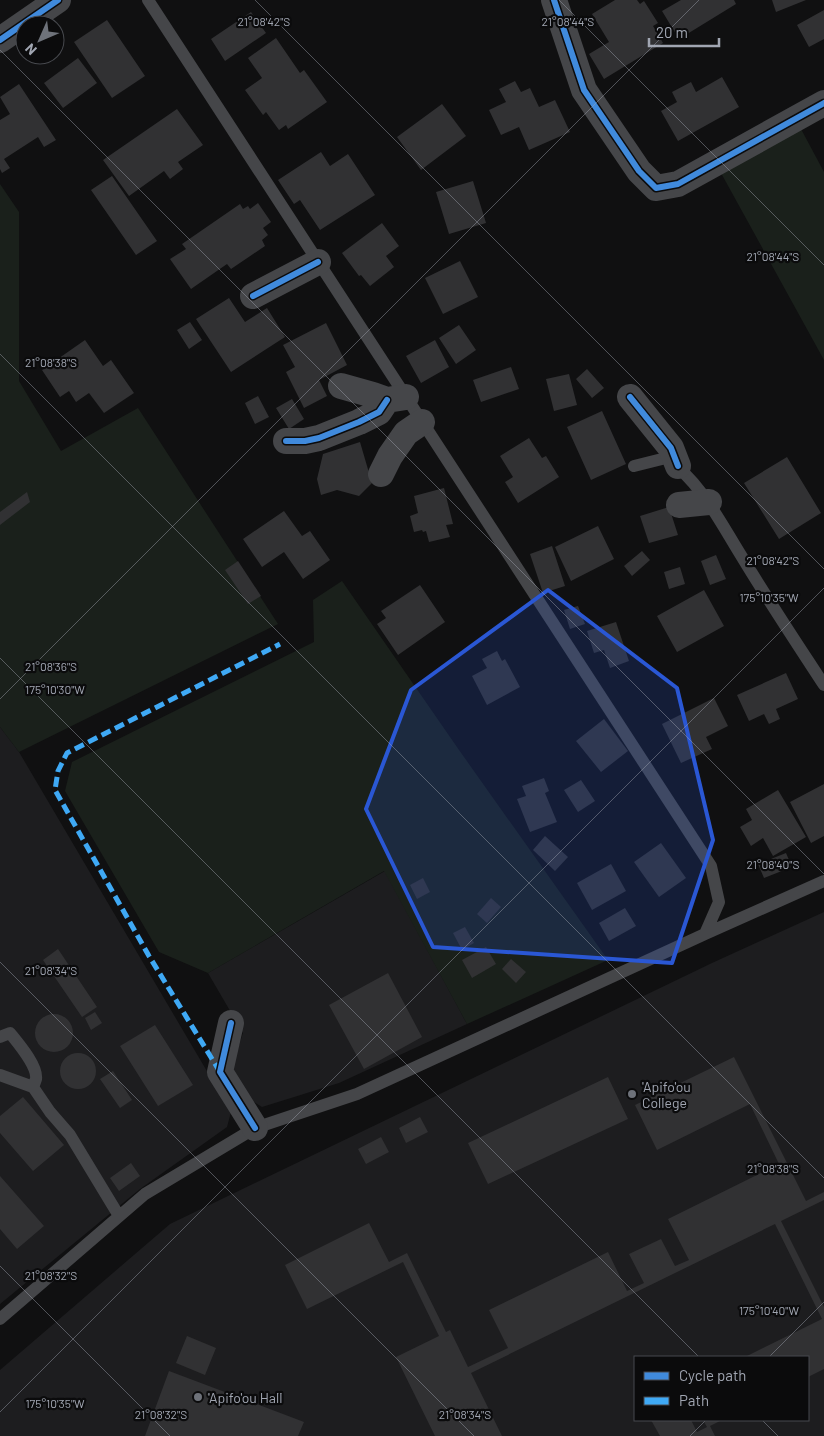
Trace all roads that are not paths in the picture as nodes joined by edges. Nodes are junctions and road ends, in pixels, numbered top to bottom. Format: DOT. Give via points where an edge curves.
graph roads {
  1 [pos="148,0"];
  2 [pos="554,0"];
  3 [pos="50,2"];
  4 [pos="0,40"];
  5 [pos="824,103"];
  6 [pos="318,262"];
  7 [pos="253,296"];
  8 [pos="341,386"];
  9 [pos="630,398"];
  10 [pos="396,399"];
  11 [pos="422,422"];
  12 [pos="286,441"];
  13 [pos="634,466"];
  14 [pos="678,466"];
  15 [pos="381,474"];
  16 [pos="708,502"];
  17 [pos="679,505"];
  18 [pos="824,685"];
  19 [pos="824,881"];
  20 [pos="705,934"];
  21 [pos="231,1023"];
  22 [pos="0,1037"];
  23 [pos="0,1075"];
  24 [pos="32,1087"];
  25 [pos="255,1128"];
  26 [pos="119,1216"];
  27 [pos="0,1319"];
  1 -- 6 [label="lane"];
  2 -- 5 [label="street" via="584,90 639,171 656,188 678,184"];
  3 -- 4 [label="street"];
  6 -- 7 [label="street"];
  6 -- 10 [label="lane"];
  8 -- 10 [label="street"];
  9 -- 14 [label="street" via="670,448"];
  10 -- 11 [label="lane"];
  10 -- 12 [label="street" via="379,412 319,438"];
  11 -- 15 [label="street" via="406,433"];
  11 -- 20 [label="lane" via="711,866 719,902"];
  13 -- 14 [label="lane" via="666,458"];
  14 -- 16 [label="lane"];
  16 -- 17 [label="street"];
  16 -- 18 [label="lane"];
  19 -- 20 [label="lane"];
  20 -- 25 [label="lane" via="357,1094"];
  21 -- 25 [label="street" via="220,1072"];
  22 -- 24 [label="lane" via="10,1033 24,1049 36,1078"];
  23 -- 24 [label="lane"];
  24 -- 26 [label="lane" via="70,1136"];
  25 -- 26 [label="lane" via="145,1194"];
  26 -- 27 [label="lane"];
}
